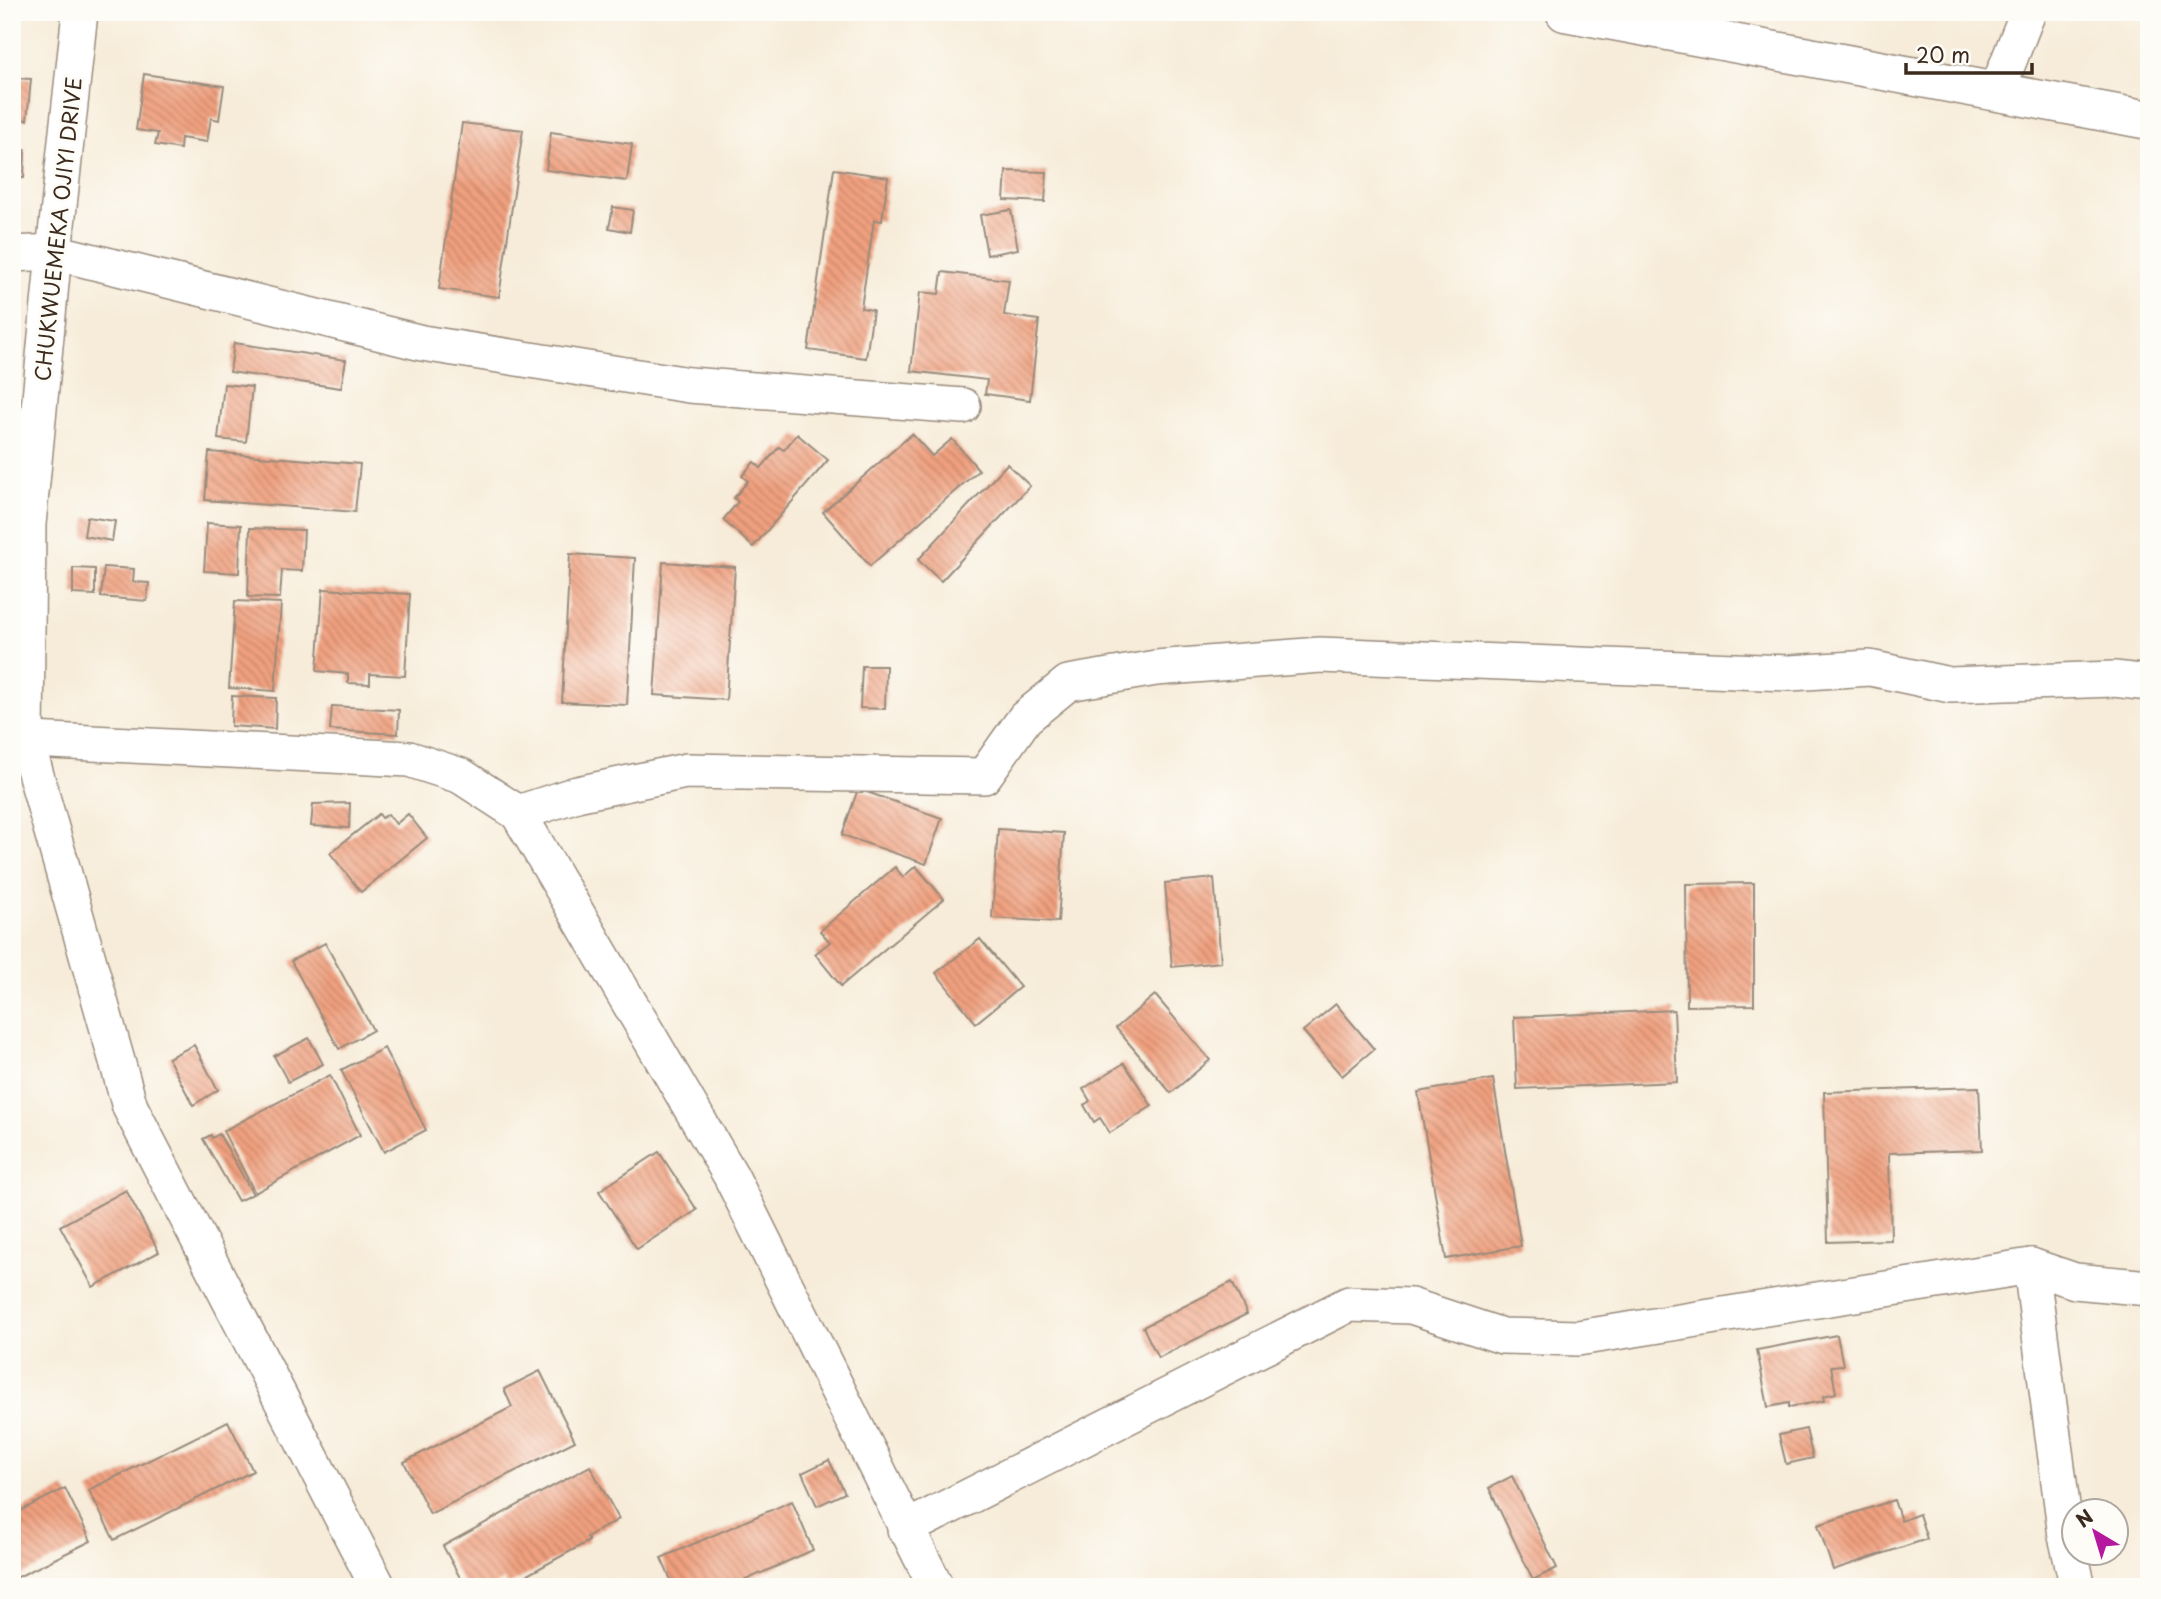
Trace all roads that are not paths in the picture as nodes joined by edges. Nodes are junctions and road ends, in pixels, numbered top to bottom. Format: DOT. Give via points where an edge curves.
graph roads {
  1 [pos="80,12"];
  2 [pos="2028,12"];
  3 [pos="1586,14"];
  4 [pos="1997,91"];
  5 [pos="2149,120"];
  6 [pos="54,252"];
  7 [pos="12,254"];
  8 [pos="963,406"];
  9 [pos="2149,683"];
  10 [pos="19,740"];
  11 [pos="518,813"];
  12 [pos="2031,1266"];
  13 [pos="2149,1288"];
  14 [pos="905,1529"];
  15 [pos="378,1587"];
  16 [pos="936,1587"];
  17 [pos="2078,1587"];
  1 -- 6 [label="street, CHUKWUEMEKA OJIYI DRIVE"];
  2 -- 4 [label="street"];
  3 -- 4 [label="main road"];
  4 -- 5 [label="main road"];
  6 -- 7 [label="street"];
  6 -- 8 [label="street" via="422,343 688,386"];
  6 -- 10 [label="street, CHUKWUEMEKA OJIYI DRIVE" via="28,524"];
  9 -- 11 [label="street" via="2114,679 1950,685 1870,668 1790,673 1320,655 1156,668 1068,683 1025,718 984,776 687,771 577,794"];
  10 -- 11 [label="street" via="409,759 461,776"];
  10 -- 15 [label="street, CHUKWUEMEKA OJIYI DRIVE" via="130,1107"];
  11 -- 14 [label="street" via="731,1177"];
  12 -- 13 [label="street" via="2075,1281"];
  12 -- 14 [label="street" via="1578,1338 1502,1336 1411,1306 1349,1304"];
  12 -- 17 [label="street" via="2066,1536"];
  14 -- 16 [label="street"];
}
